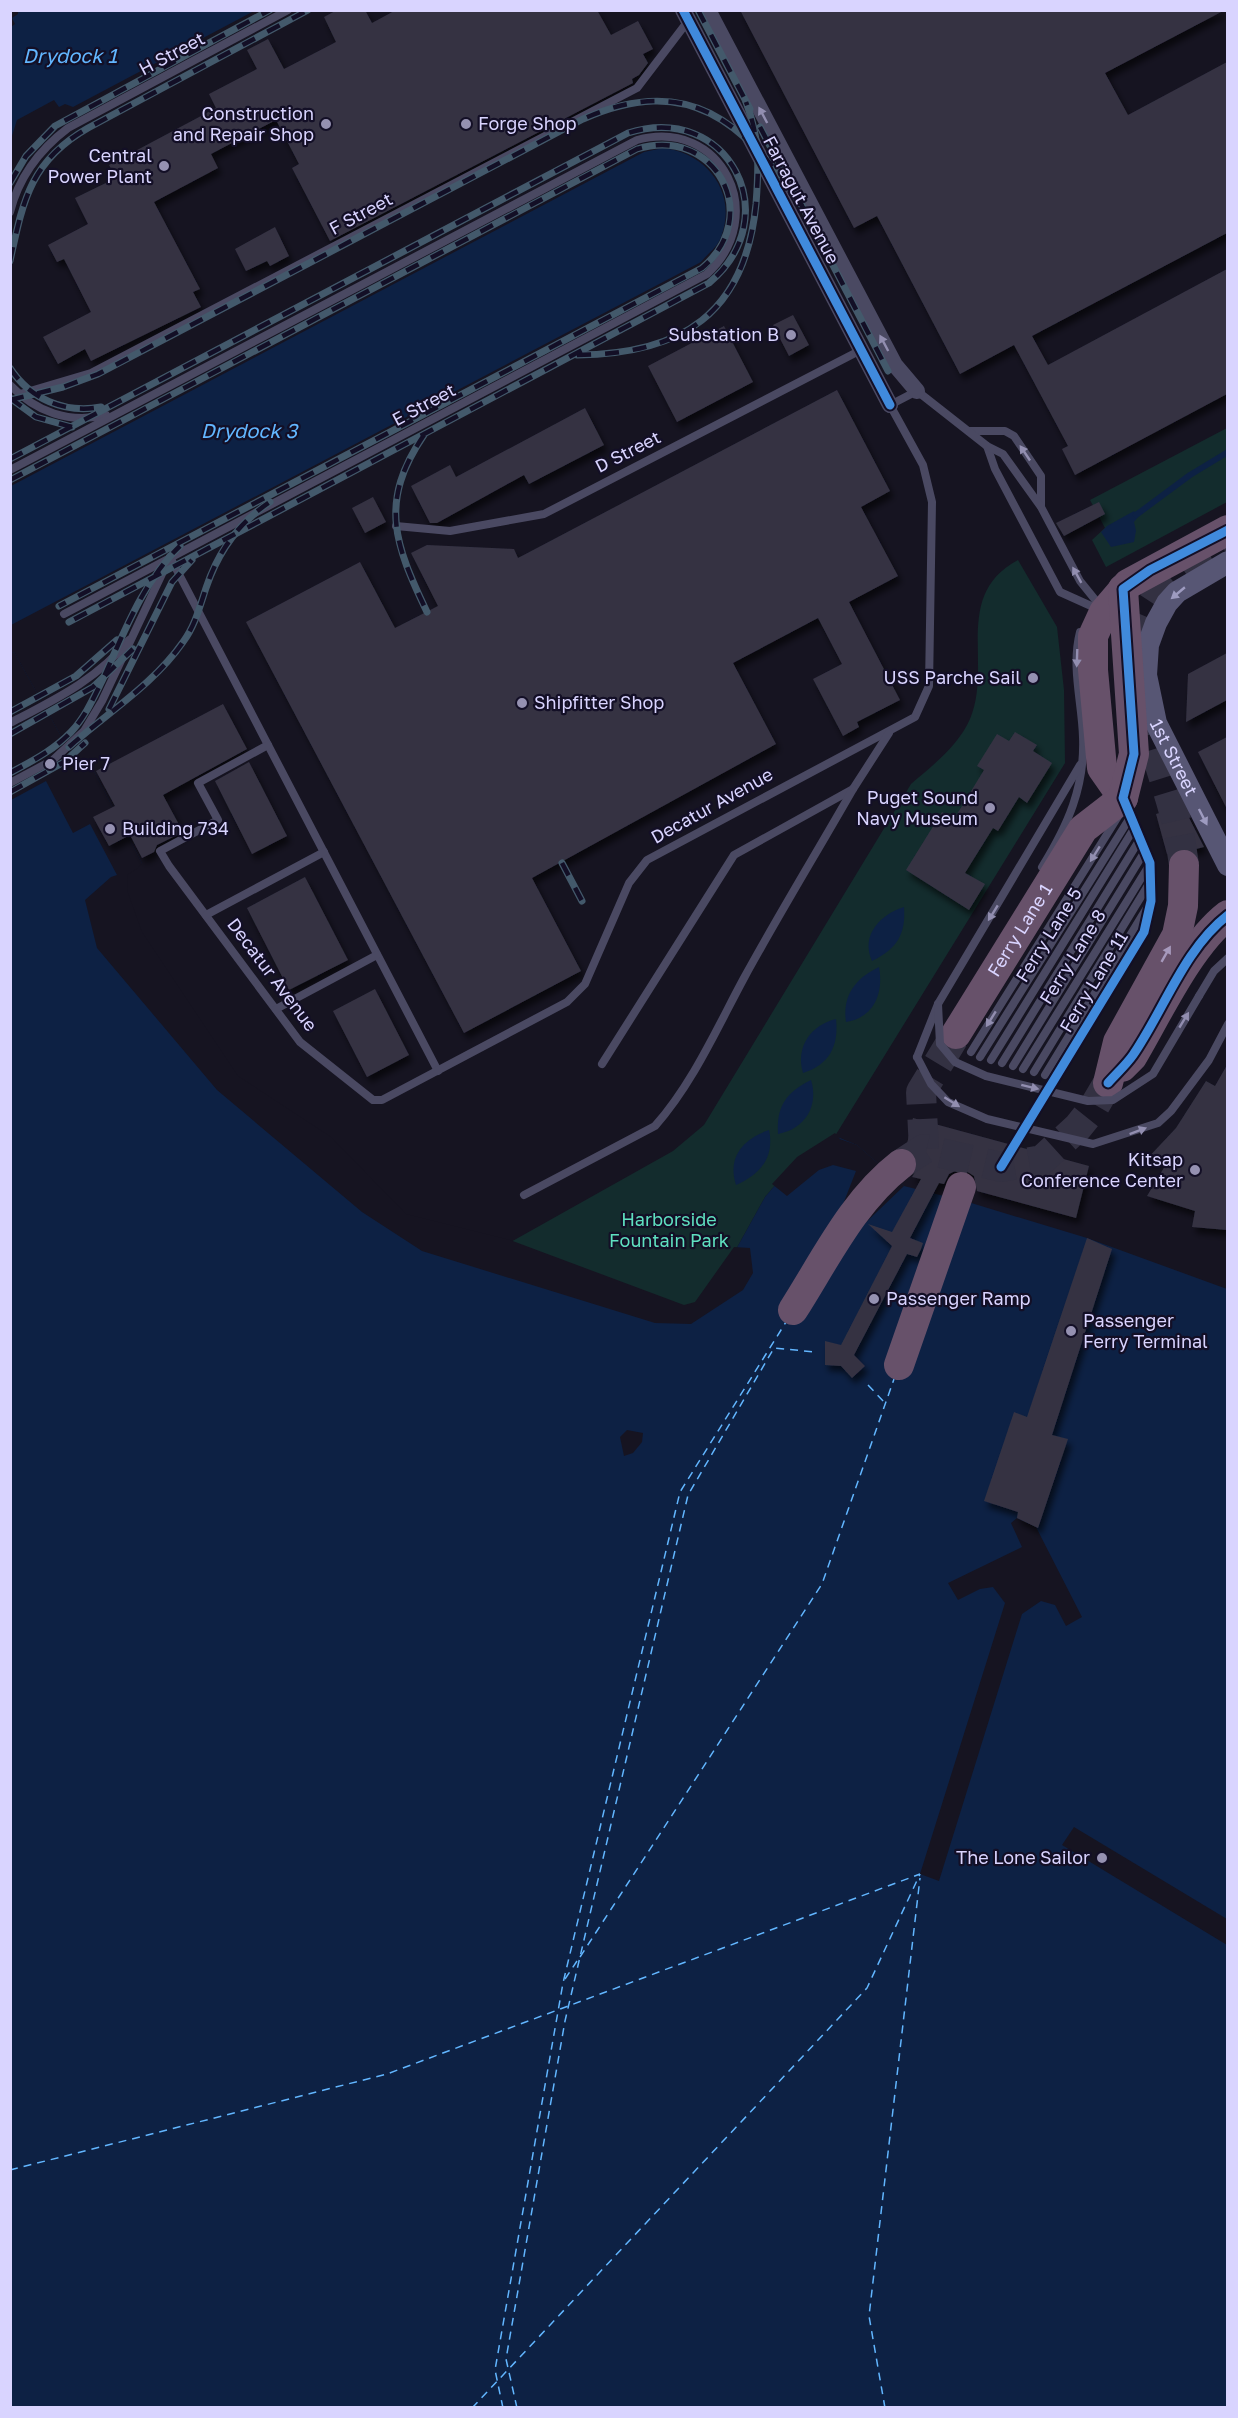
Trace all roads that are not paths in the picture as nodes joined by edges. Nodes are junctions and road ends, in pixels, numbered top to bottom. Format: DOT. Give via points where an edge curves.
graph roads {
  1 [pos="288,10"];
  2 [pos="708,10"];
  3 [pos="685,16"];
  4 [pos="10,212"];
  5 [pos="861,350"];
  6 [pos="10,385"];
  7 [pos="917,391"];
  8 [pos="20,394"];
  9 [pos="890,405"];
  10 [pos="126,408"];
  11 [pos="969,431"];
  12 [pos="987,446"];
  13 [pos="10,470"];
  14 [pos="1041,507"];
  15 [pos="396,526"];
  16 [pos="1227,530"];
  17 [pos="170,557"];
  18 [pos="1227,562"];
  19 [pos="64,614"];
  20 [pos="145,614"];
  21 [pos="1121,620"];
  22 [pos="10,723"];
  23 [pos="889,732"];
  24 [pos="268,745"];
  25 [pos="1083,759"];
  26 [pos="10,783"];
  27 [pos="854,789"];
  28 [pos="1111,815"];
  29 [pos="1135,827"];
  30 [pos="1140,838"];
  31 [pos="1145,851"];
  32 [pos="324,852"];
  33 [pos="1150,863"];
  34 [pos="1184,865"];
  35 [pos="1227,865"];
  36 [pos="1039,873"];
  37 [pos="1150,882"];
  38 [pos="206,915"];
  39 [pos="1227,915"];
  40 [pos="377,956"];
  41 [pos="1227,958"];
  42 [pos="938,1004"];
  43 [pos="276,1010"];
  44 [pos="1227,1024"];
  45 [pos="964,1043"];
  46 [pos="980,1057"];
  47 [pos="991,1060"];
  48 [pos="1002,1063"];
  49 [pos="602,1064"];
  50 [pos="1013,1066"];
  51 [pos="1023,1069"];
  52 [pos="438,1071"];
  53 [pos="1034,1072"];
  54 [pos="1044,1075"];
  55 [pos="901,1164"];
  56 [pos="961,1187"];
  57 [pos="524,1195"];
  58 [pos="793,1310"];
  59 [pos="899,1365"];
  1 -- 4 [label="lane, H Street" via="68,128 46,146 26,171"];
  7 -- 2 [label="street, Farragut Avenue, one-way" via="895,365"];
  3 -- 5 [label="street, Farragut Avenue"];
  3 -- 8 [label="lane, F Street" via="637,88 91,373"];
  5 -- 9 [label="street, Farragut Avenue"];
  5 -- 15 [label="lane, D Street" via="544,514 450,531"];
  6 -- 8 [label="lane"];
  7 -- 9 [label="lane"];
  7 -- 11 [label="lane, Farragut Avenue"];
  8 -- 10 [label="lane" via="41,409 75,419 100,417"];
  9 -- 23 [label="lane, Decatur Avenue" via="923,465 932,502 933,533 929,686 915,717"];
  10 -- 13 [label="lane"];
  10 -- 17 [label="lane, E Street" via="637,140 662,136 686,140 711,154 729,179 736,199 735,228 725,255 707,274"];
  11 -- 12 [label="lane, Farragut Avenue"];
  14 -- 11 [label="lane, one-way" via="1041,476 1014,436 1005,431"];
  12 -- 14 [label="lane, Farragut Avenue" via="1003,454"];
  12 -- 21 [label="lane, Farragut Avenue" via="995,469 1060,592"];
  21 -- 14 [label="lane, Farragut Avenue, one-way" via="1080,582"];
  16 -- 21 [label="highway" via="1150,570"];
  17 -- 19 [label="lane, E Street"];
  17 -- 20 [label="lane"];
  17 -- 24 [label="lane"];
  18 -- 21 [label="main road, 1st Street, one-way" via="1177,592 1155,623"];
  20 -- 22 [label="lane" via="124,646 94,675"];
  20 -- 26 [label="lane" via="84,731 53,760"];
  21 -- 25 [label="lane, one-way" via="1086,623 1080,631 1076,663"];
  21 -- 28 [label="highway" via="1093,636 1102,768"];
  21 -- 35 [label="main road, 1st Street, one-way" via="1146,675 1156,723"];
  23 -- 27 [label="lane"];
  23 -- 52 [label="lane, Decatur Avenue" via="647,860 629,883 585,984 567,1002"];
  24 -- 32 [label="lane"];
  24 -- 38 [label="lane, Decatur Avenue" via="198,783 218,820 160,851"];
  25 -- 36 [label="lane" via="1080,789"];
  25 -- 42 [label="lane, one-way"];
  27 -- 49 [label="lane" via="734,855"];
  27 -- 57 [label="lane" via="668,1111 655,1126"];
  28 -- 29 [label="lane"];
  28 -- 45 [label="highway, Ferry Lane 1"];
  28 -- 45 [label="lane, one-way"];
  28 -- 46 [label="lane"];
  29 -- 30 [label="lane"];
  29 -- 47 [label="lane, Ferry Lane 5"];
  30 -- 31 [label="lane"];
  30 -- 48 [label="lane"];
  31 -- 33 [label="lane"];
  31 -- 50 [label="lane"];
  32 -- 38 [label="lane"];
  32 -- 40 [label="lane"];
  33 -- 37 [label="lane"];
  33 -- 51 [label="lane, Ferry Lane 8"];
  39 -- 34 [label="highway, one-way" via="1194,954 1132,1057 1108,1083 1118,1042 1177,935 1183,906"];
  37 -- 53 [label="lane"];
  37 -- 54 [label="lane" via="1151,901"];
  38 -- 43 [label="lane, Decatur Avenue"];
  40 -- 43 [label="lane"];
  40 -- 52 [label="lane"];
  42 -- 41 [label="lane, one-way, bridge" via="940,1044 955,1062 986,1076 1089,1101 1113,1100 1153,1074 1214,972"];
  42 -- 44 [label="lane, one-way, bridge" via="917,1057 931,1084 948,1102 987,1119 1093,1144 1158,1123 1209,1060"];
  43 -- 52 [label="lane, Decatur Avenue" via="300,1042 373,1100 382,1101"];
  55 -- 58 [label="highway" via="877,1182 863,1200"];
  56 -- 59 [label="highway"];
}
